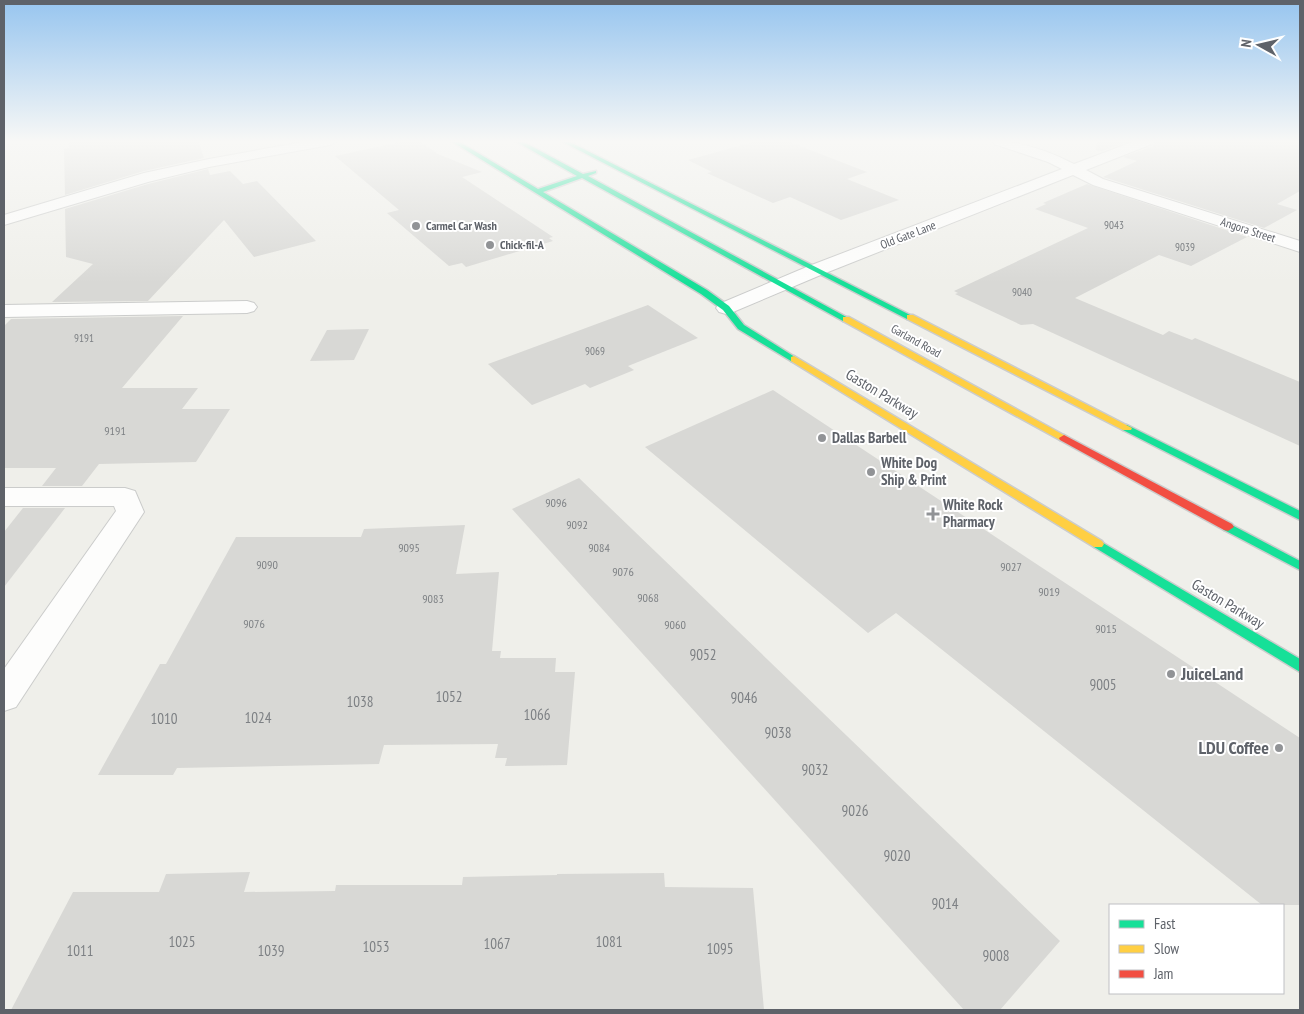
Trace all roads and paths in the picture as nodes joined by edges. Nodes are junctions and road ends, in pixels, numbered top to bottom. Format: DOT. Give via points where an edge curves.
graph roads {
  1 [pos="110,188"];
  2 [pos="533,188"];
  3 [pos="549,188"];
  4 [pos="606,188"];
  5 [pos="657,188"];
  6 [pos="1025,188"];
  7 [pos="1118,188"];
  8 [pos="539,192"];
  9 [pos="4,220"];
  10 [pos="1300,247"];
  11 [pos="816,270"];
  12 [pos="782,284"];
  13 [pos="247,307"];
  14 [pos="726,308"];
  15 [pos="4,311"];
  16 [pos="4,497"];
  17 [pos="1300,516"];
  18 [pos="1300,566"];
  19 [pos="1300,666"];
  20 [pos="4,696"];
  1 -- 9 [label="street"];
  2 -- 8 [label="main road, Gaston Parkway"];
  3 -- 8 [label="main road"];
  4 -- 12 [label="main road, Garland Road"];
  5 -- 11 [label="main road, Garland Road"];
  6 -- 11 [label="street, Old Gate Lane"];
  7 -- 10 [label="street, Angora Street"];
  8 -- 14 [label="main road, Gaston Parkway" via="670,270"];
  11 -- 12 [label="street, Old Gate Lane"];
  11 -- 17 [label="main road, Garland Road"];
  12 -- 14 [label="street, Old Gate Lane"];
  12 -- 18 [label="main road, Garland Road"];
  13 -- 15 [label="street"];
  14 -- 19 [label="main road, Gaston Parkway" via="748,331"];
  16 -- 20 [label="street" via="126,497 130,512"];
}
